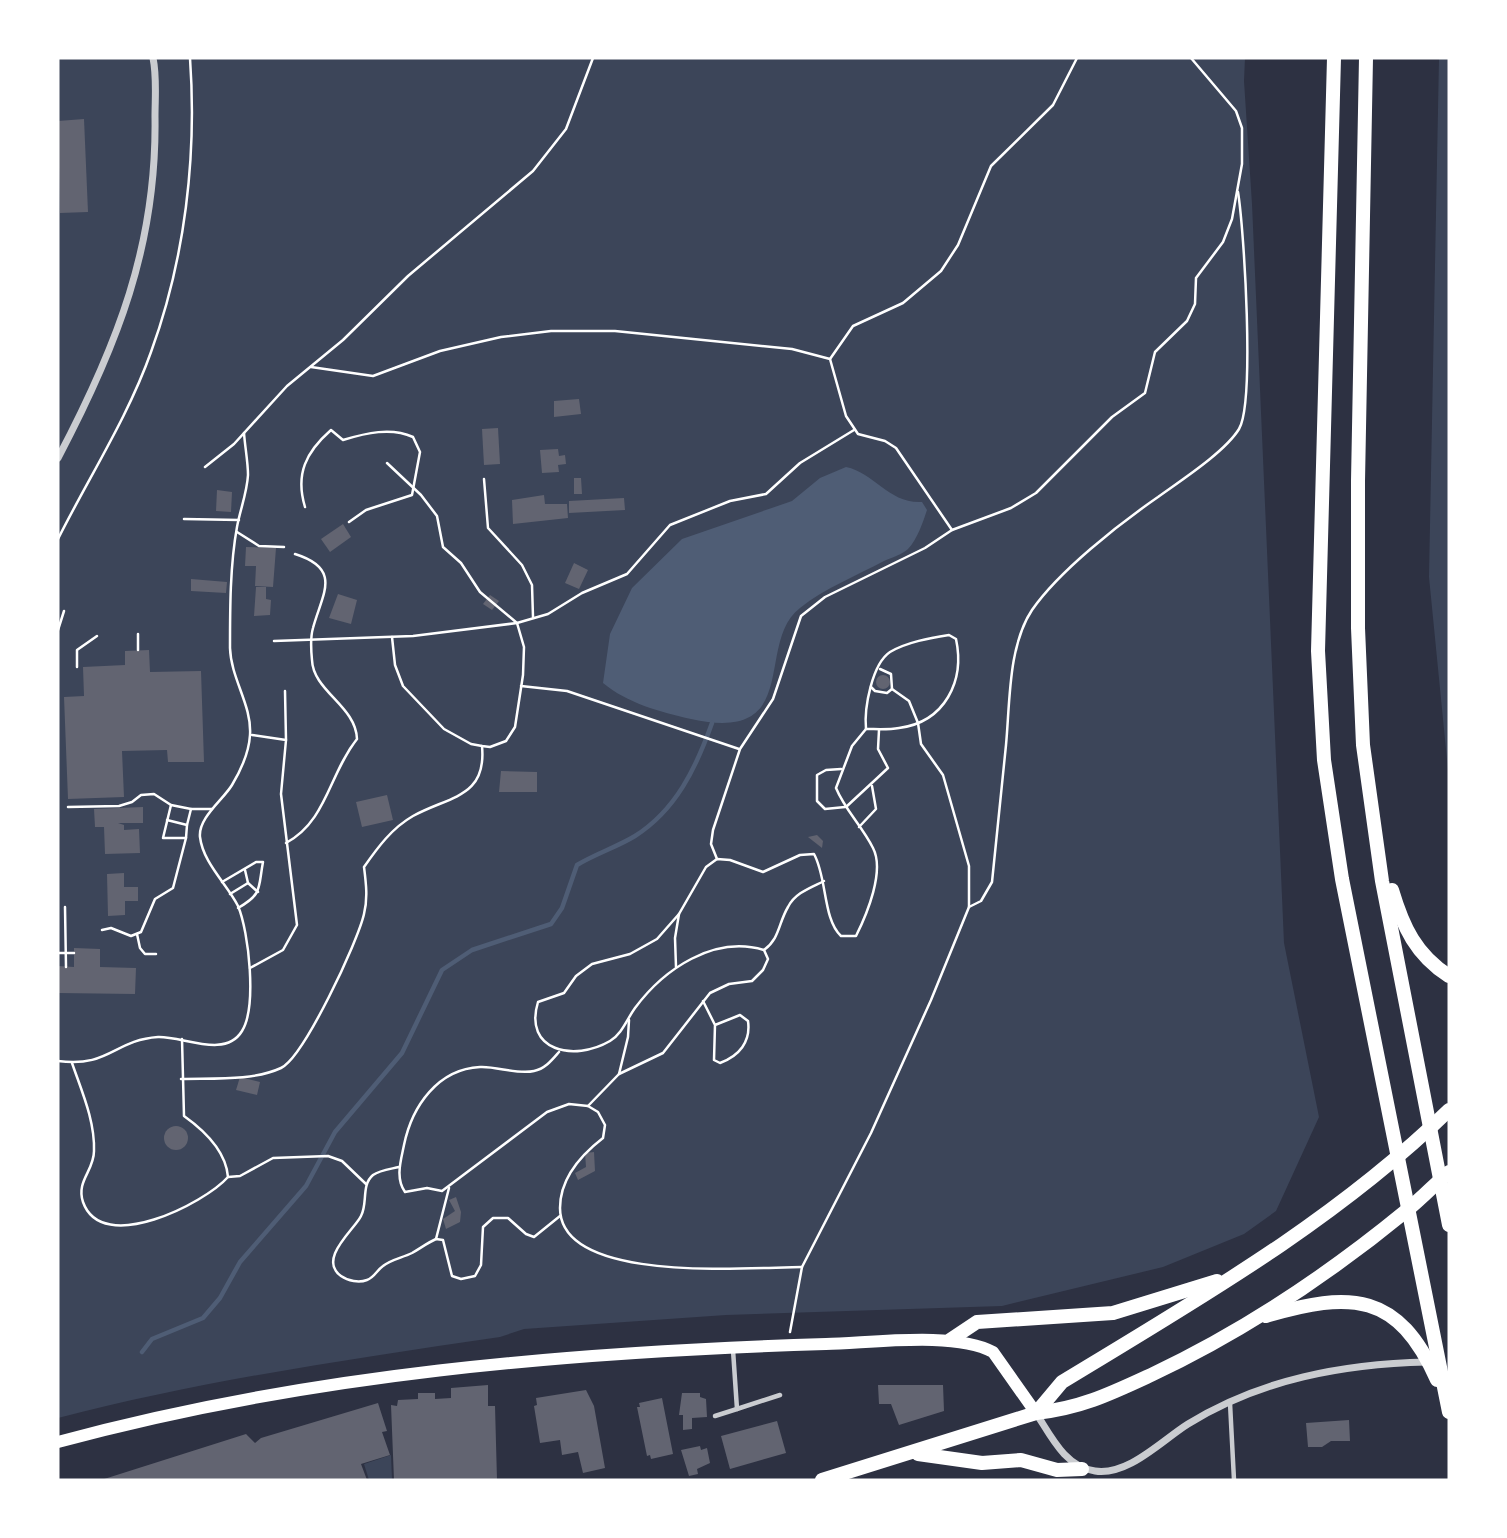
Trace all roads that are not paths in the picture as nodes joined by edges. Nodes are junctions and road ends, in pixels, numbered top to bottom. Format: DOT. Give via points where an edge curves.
graph roads {
  1 [pos="153,58"];
  2 [pos="1334,58"];
  3 [pos="1366,58"];
  4 [pos="58,458"];
  5 [pos="1374,836"];
  6 [pos="1449,976"];
  7 [pos="1449,1110"];
  8 [pos="1430,1128"];
  9 [pos="1397,1157"];
  10 [pos="1445,1176"];
  11 [pos="1408,1210"];
  12 [pos="1449,1225"];
  13 [pos="1235,1275"];
  14 [pos="1251,1321"];
  15 [pos="950,1340"];
  16 [pos="733,1349"];
  17 [pos="1449,1362"];
  18 [pos="780,1395"];
  19 [pos="1230,1402"];
  20 [pos="1448,1408"];
  21 [pos="737,1409"];
  22 [pos="1036,1413"];
  23 [pos="715,1416"];
  24 [pos="58,1441"];
  25 [pos="913,1453"];
  26 [pos="1082,1469"];
  27 [pos="822,1480"];
  28 [pos="1234,1480"];
  1 -- 4 [label="street" via="156,158 133,283 102,372"];
  2 -- 9 [label="main road" via="1318,610 1320,704 1342,879"];
  3 -- 5 [label="main road" via="1358,628 1363,745"];
  5 -- 6 [label="main road" via="1409,935 1432,965"];
  5 -- 8 [label="main road"];
  7 -- 8 [label="main road"];
  8 -- 9 [label="main road"];
  8 -- 10 [label="main road"];
  9 -- 11 [label="main road"];
  9 -- 13 [label="main road" via="1325,1215"];
  10 -- 11 [label="main road"];
  10 -- 12 [label="main road"];
  11 -- 14 [label="main road"];
  11 -- 20 [label="main road"];
  13 -- 15 [label="main road" via="1113,1313 978,1322"];
  13 -- 22 [label="main road" via="1062,1382"];
  14 -- 20 [label="main road" via="1335,1300 1372,1307 1402,1324 1425,1353"];
  14 -- 22 [label="main road" via="1087,1404"];
  15 -- 16 [label="main road"];
  15 -- 22 [label="main road" via="993,1352"];
  16 -- 21 [label="lane"];
  16 -- 24 [label="main road" via="440,1369 270,1395"];
  17 -- 19 [label="street" via="1372,1363 1328,1370"];
  18 -- 21 [label="lane"];
  19 -- 26 [label="street" via="1190,1422 1128,1465 1113,1471"];
  19 -- 28 [label="lane"];
  21 -- 23 [label="lane"];
  22 -- 25 [label="main road"];
  22 -- 26 [label="street" via="1062,1454"];
  25 -- 26 [label="main road"];
  25 -- 27 [label="main road"];
}
